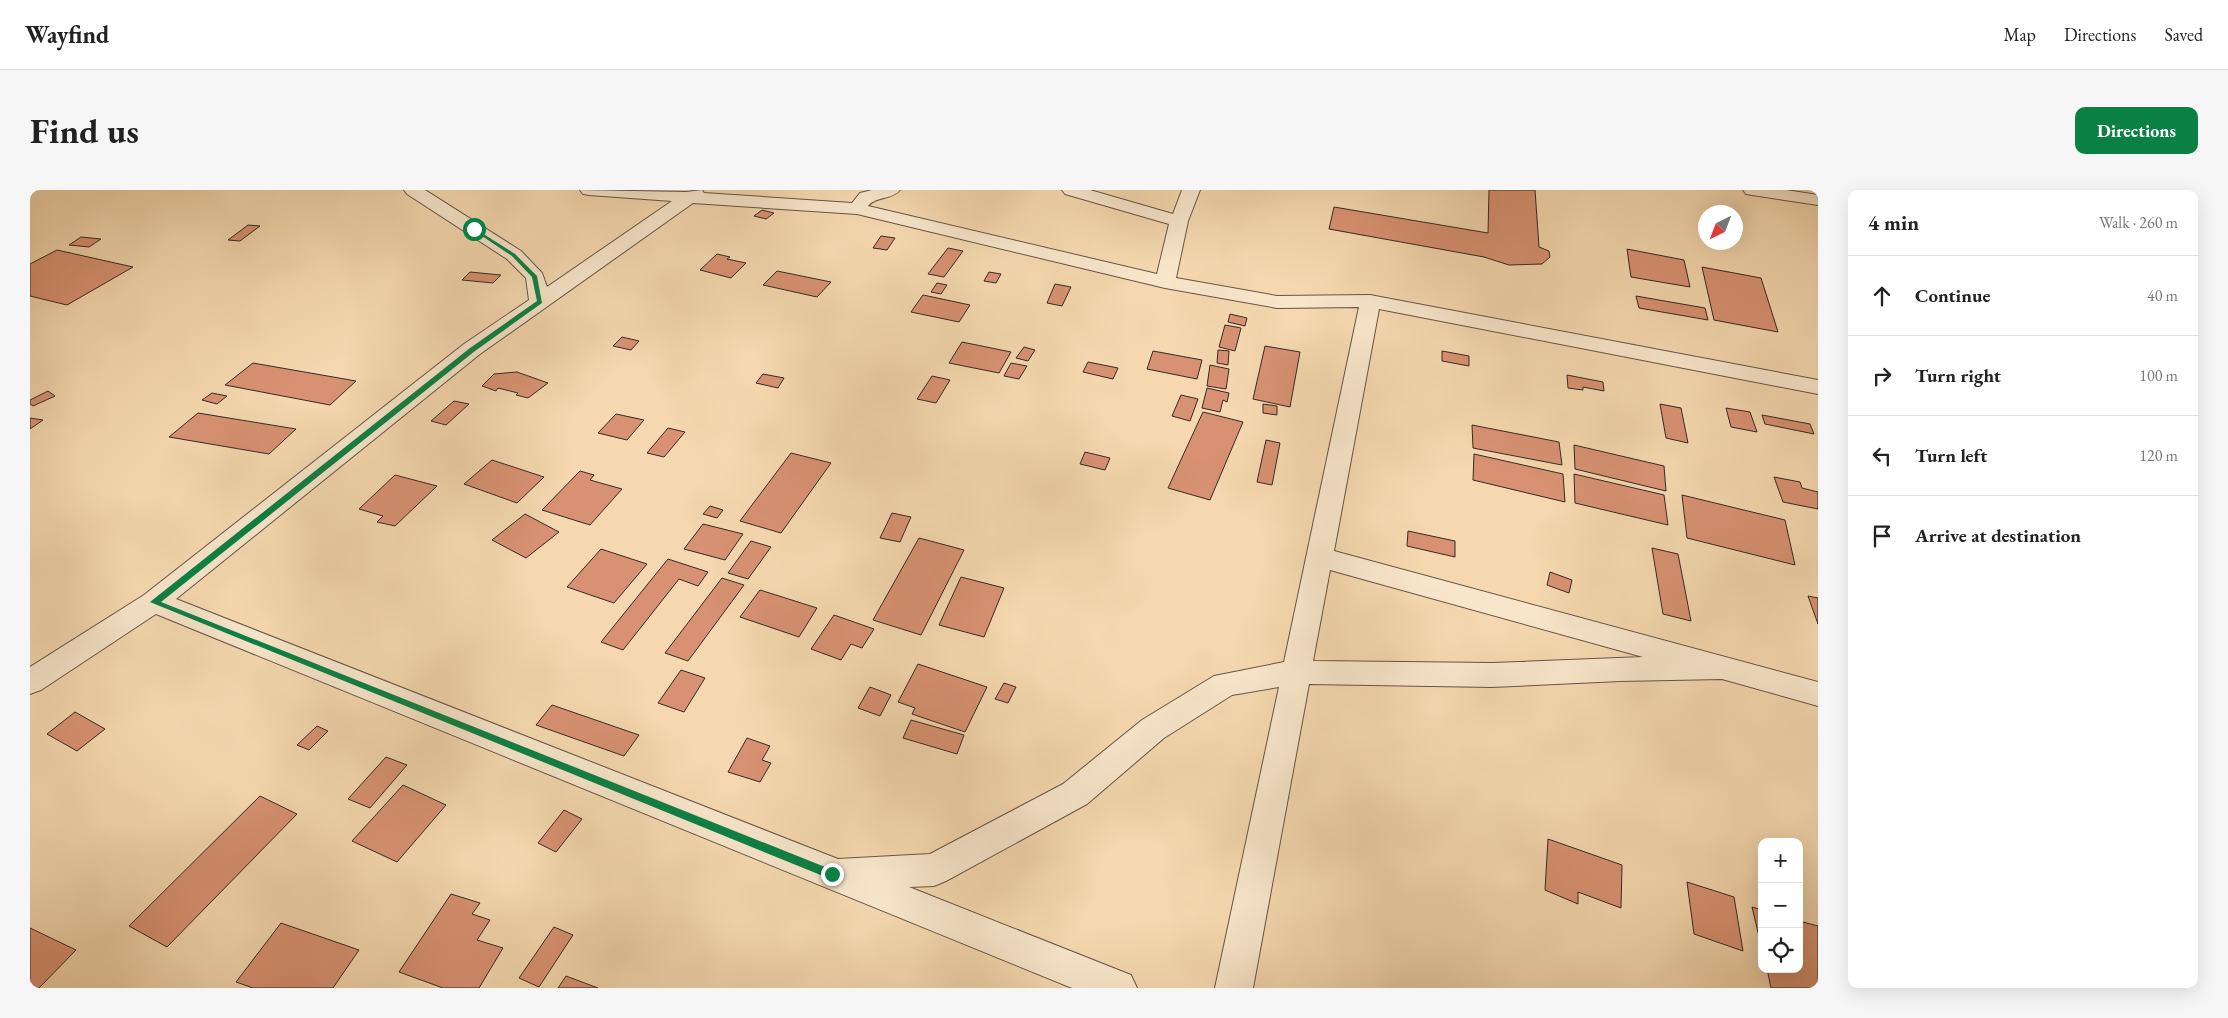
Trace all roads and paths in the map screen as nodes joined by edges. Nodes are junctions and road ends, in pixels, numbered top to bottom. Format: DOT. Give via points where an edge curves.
graph roads {
  1 [pos="413,190"];
  2 [pos="589,190"];
  3 [pos="891,190"];
  4 [pos="1072,190"];
  5 [pos="1191,190"];
  6 [pos="1753,190"];
  7 [pos="693,192"];
  8 [pos="1818,200"];
  9 [pos="857,209"];
  10 [pos="1179,221"];
  11 [pos="1164,282"];
  12 [pos="1370,301"];
  13 [pos="540,302"];
  14 [pos="1818,387"];
  15 [pos="1319,557"];
  16 [pos="154,602"];
  17 [pos="1721,668"];
  18 [pos="1297,672"];
  19 [pos="30,682"];
  20 [pos="1818,694"];
  21 [pos="832,874"];
  22 [pos="1118,988"];
  23 [pos="1234,988"];
  1 -- 13 [label="street" via="514,255 535,277"];
  2 -- 7 [label="street"];
  3 -- 9 [label="street" via="866,197"];
  4 -- 10 [label="street"];
  5 -- 10 [label="street"];
  6 -- 8 [label="street"];
  7 -- 9 [label="street"];
  7 -- 13 [label="street"];
  9 -- 11 [label="street"];
  10 -- 11 [label="street"];
  11 -- 12 [label="street" via="1277,302"];
  12 -- 14 [label="street"];
  12 -- 15 [label="street"];
  13 -- 16 [label="street" via="465,356"];
  15 -- 17 [label="street"];
  15 -- 18 [label="street"];
  16 -- 19 [label="street"];
  16 -- 21 [label="street"];
  17 -- 18 [label="street" via="1492,675"];
  17 -- 20 [label="street"];
  18 -- 21 [label="street" via="1225,684 1153,729 1075,794 934,870"];
  18 -- 23 [label="street"];
  21 -- 22 [label="street"];
}
